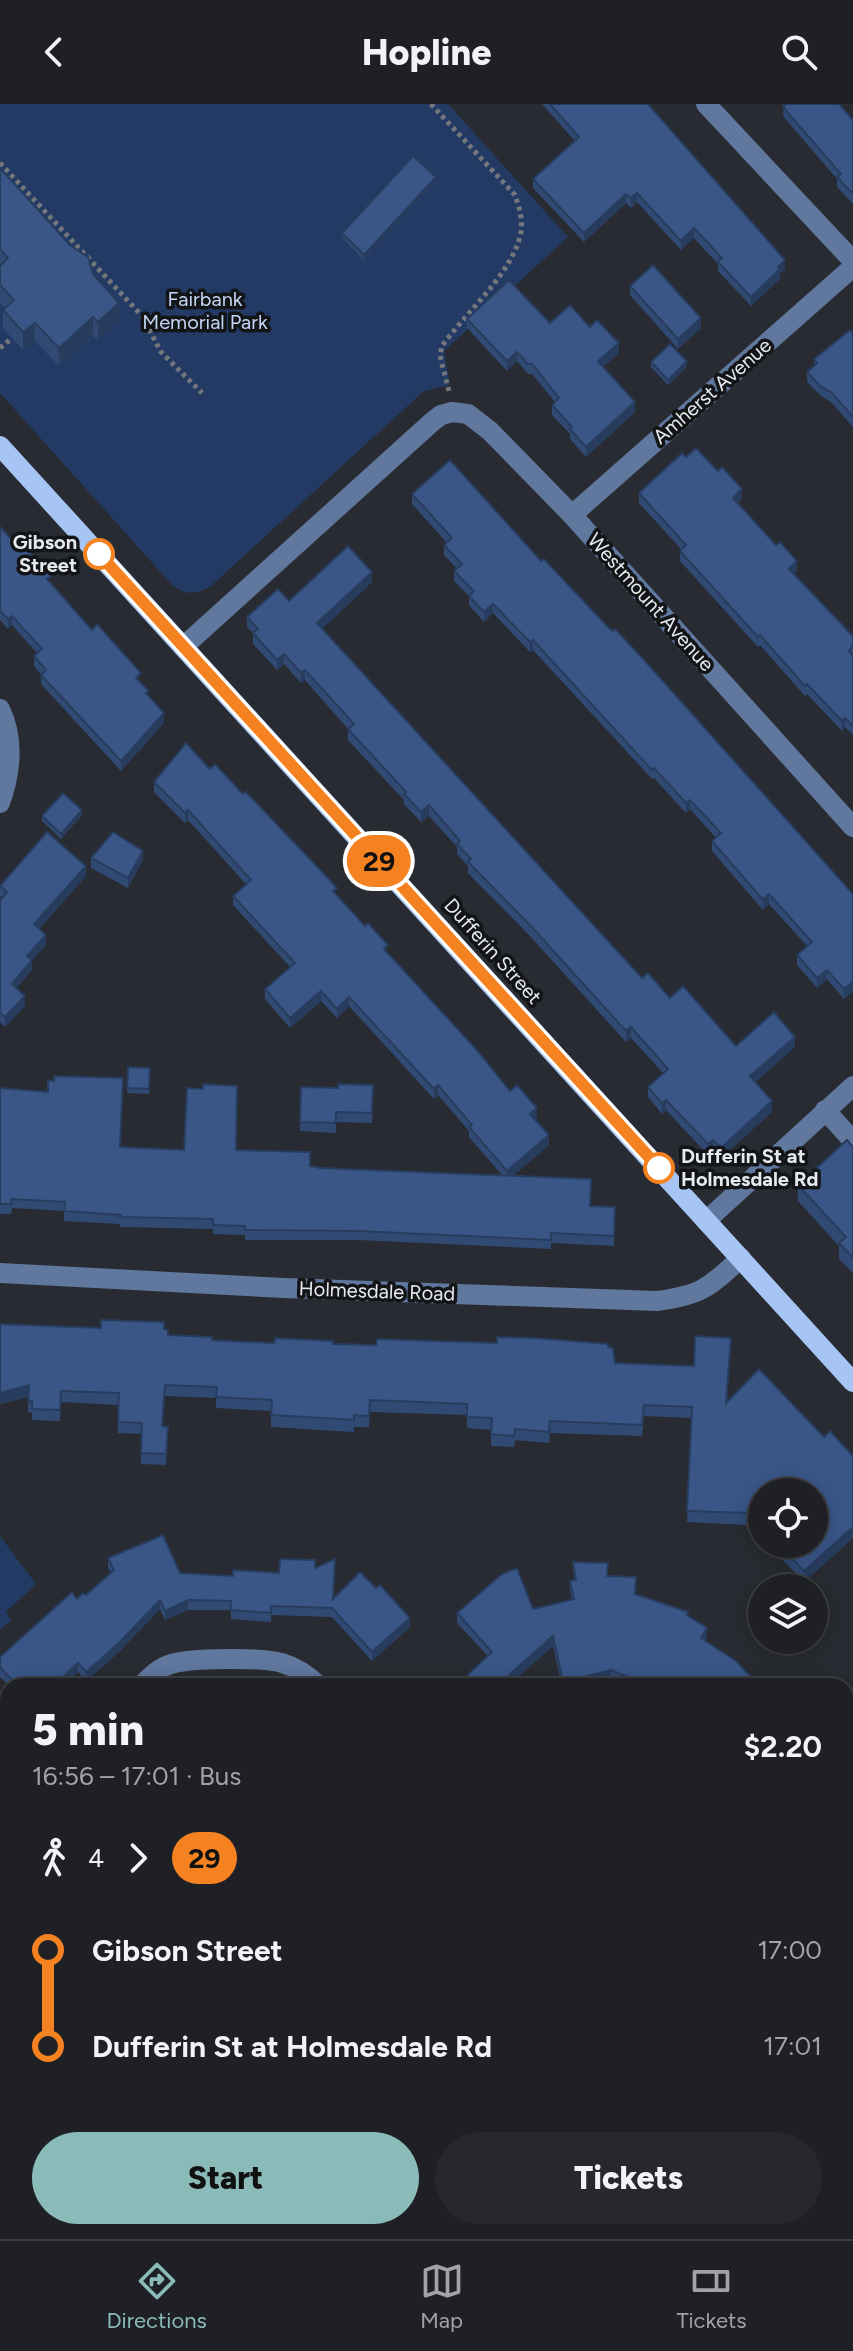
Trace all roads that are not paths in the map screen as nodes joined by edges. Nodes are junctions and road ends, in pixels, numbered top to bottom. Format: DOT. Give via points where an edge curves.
graph roads {
  1 [pos="706,104"];
  2 [pos="853,264"];
  3 [pos="0,447"];
  4 [pos="572,515"];
  5 [pos="183,647"];
  6 [pos="0,709"];
  7 [pos="0,803"];
  8 [pos="853,827"];
  9 [pos="853,1086"];
  10 [pos="825,1110"];
  11 [pos="853,1141"];
  12 [pos="706,1221"];
  13 [pos="741,1258"];
  14 [pos="0,1273"];
  15 [pos="853,1382"];
  16 [pos="149,1678"];
  17 [pos="309,1678"];
  1 -- 2 [label="street"];
  2 -- 4 [label="street, Amherst Avenue"];
  3 -- 5 [label="main road, Dufferin Street"];
  4 -- 5 [label="street, Westmount Avenue" via="478,420 468,414 441,415"];
  4 -- 8 [label="street, Westmount Avenue"];
  5 -- 12 [label="main road, Dufferin Street"];
  6 -- 7 [label="street" via="11,751"];
  9 -- 10 [label="street"];
  10 -- 11 [label="street"];
  10 -- 12 [label="street"];
  12 -- 13 [label="main road, Dufferin Street"];
  13 -- 14 [label="street, Holmesdale Road" via="709,1288 657,1301"];
  13 -- 15 [label="main road, Dufferin Street"];
  16 -- 17 [label="street" via="169,1665 214,1660 279,1662"];
}
